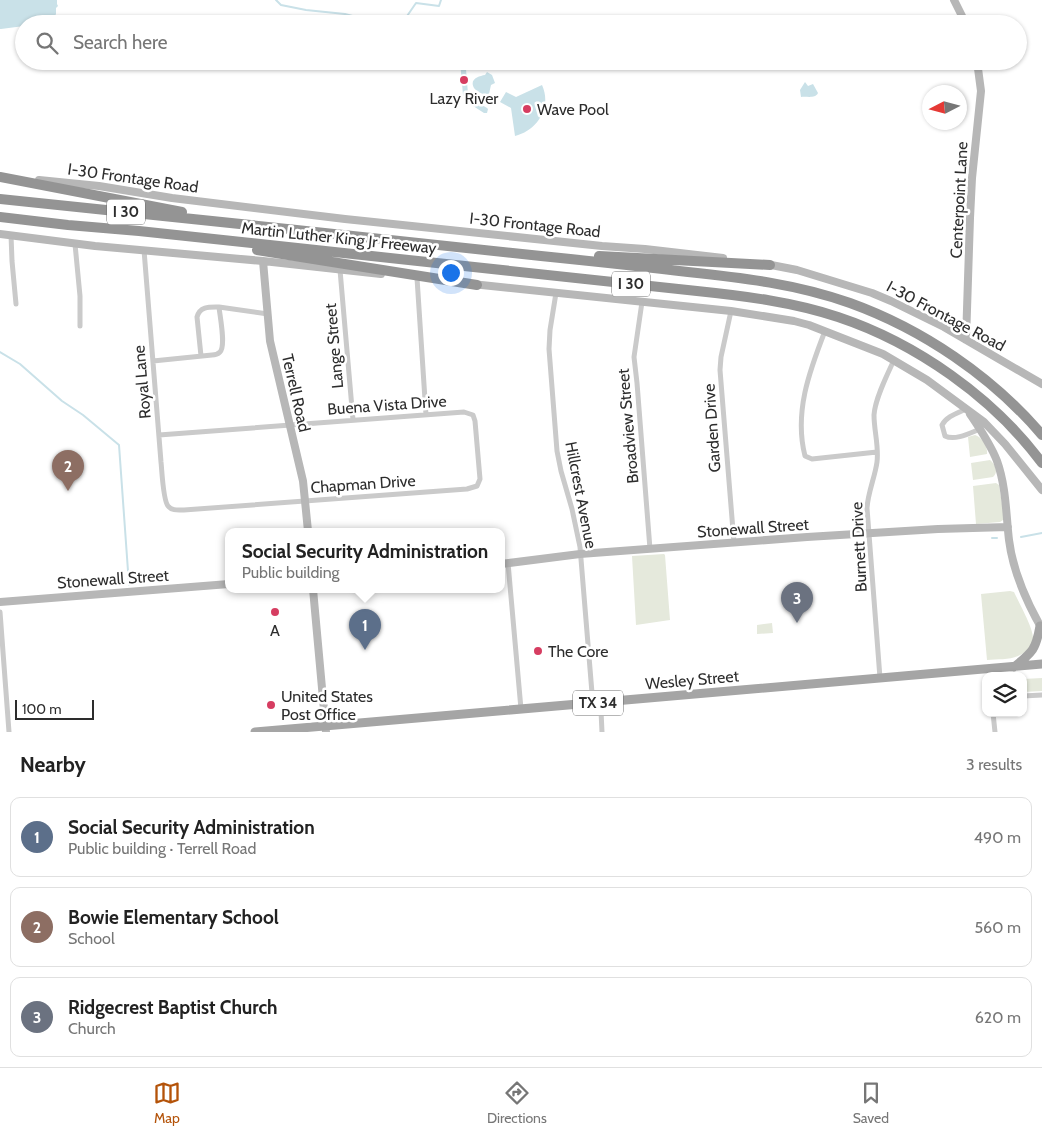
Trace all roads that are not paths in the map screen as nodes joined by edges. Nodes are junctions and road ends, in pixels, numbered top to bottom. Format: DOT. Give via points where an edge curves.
graph roads {
  1 [pos="954,0"];
  2 [pos="962,15"];
  3 [pos="979,70"];
  4 [pos="0,177"];
  5 [pos="0,198"];
  6 [pos="0,217"];
  7 [pos="252,225"];
  8 [pos="0,234"];
  9 [pos="11,235"];
  10 [pos="170,235"];
  11 [pos="76,244"];
  12 [pos="144,250"];
  13 [pos="500,251"];
  14 [pos="263,261"];
  15 [pos="770,265"];
  16 [pos="340,270"];
  17 [pos="417,278"];
  18 [pos="477,284"];
  19 [pos="556,293"];
  20 [pos="642,302"];
  21 [pos="16,304"];
  22 [pos="219,307"];
  23 [pos="730,312"];
  24 [pos="268,314"];
  25 [pos="80,326"];
  26 [pos="825,331"];
  27 [pos="966,340"];
  28 [pos="201,356"];
  29 [pos="894,360"];
  30 [pos="153,361"];
  31 [pos="1042,384"];
  32 [pos="966,409"];
  33 [pos="467,413"];
  34 [pos="426,415"];
  35 [pos="353,420"];
  36 [pos="289,425"];
  37 [pos="980,429"];
  38 [pos="160,435"];
  39 [pos="1042,435"];
  40 [pos="877,452"];
  41 [pos="1042,463"];
  42 [pos="1042,490"];
  43 [pos="305,501"];
  44 [pos="172,509"];
  45 [pos="1008,526"];
  46 [pos="308,528"];
  47 [pos="868,534"];
  48 [pos="734,543"];
  49 [pos="650,549"];
  50 [pos="580,554"];
  51 [pos="505,564"];
  52 [pos="505,573"];
  53 [pos="225,584"];
  54 [pos="313,593"];
  55 [pos="0,602"];
  56 [pos="0,612"];
  57 [pos="1041,628"];
  58 [pos="1042,664"];
  59 [pos="1014,667"];
  60 [pos="993,672"];
  61 [pos="982,673"];
  62 [pos="880,678"];
  63 [pos="1042,695"];
  64 [pos="1027,696"];
  65 [pos="597,703"];
  66 [pos="521,709"];
  67 [pos="994,717"];
  68 [pos="326,729"];
  69 [pos="9,732"];
  70 [pos="255,732"];
  71 [pos="602,732"];
  72 [pos="995,732"];
  1 -- 2 [label="main road"];
  3 -- 27 [label="main road, Centerpoint Lane" via="981,91 970,218"];
  4 -- 7 [label="highway"];
  4 -- 15 [label="main road, I-30 Frontage Road"];
  5 -- 7 [label="highway, Martin Luther King Jr Freeway / I 30"];
  6 -- 10 [label="highway, Martin Luther King Jr Freeway / I 30"];
  7 -- 13 [label="highway, Martin Luther King Jr Freeway / I 30"];
  8 -- 9 [label="main road"];
  9 -- 11 [label="main road"];
  9 -- 21 [label="street"];
  10 -- 18 [label="highway"];
  10 -- 41 [label="highway, Martin Luther King Jr Freeway / I 30" via="697,290 812,310 864,327 926,359 958,380 999,414"];
  11 -- 12 [label="main road"];
  11 -- 25 [label="street"];
  12 -- 14 [label="main road"];
  12 -- 30 [label="street, Royal Lane"];
  13 -- 15 [label="highway"];
  13 -- 39 [label="highway, Martin Luther King Jr Freeway / I 30" via="760,280 817,292 883,316 928,339 986,380"];
  14 -- 16 [label="main road"];
  14 -- 24 [label="main road, Terrell Road"];
  15 -- 27 [label="main road, I-30 Frontage Road" via="797,270 891,300"];
  16 -- 17 [label="main road"];
  16 -- 35 [label="street, Lange Street"];
  17 -- 18 [label="main road"];
  17 -- 34 [label="street"];
  18 -- 19 [label="main road"];
  19 -- 20 [label="main road"];
  19 -- 50 [label="street, Hillcrest Avenue" via="550,349 558,451"];
  20 -- 23 [label="main road"];
  20 -- 49 [label="street, Broadview Street" via="634,357"];
  22 -- 24 [label="street"];
  22 -- 28 [label="street" via="202,309 198,314"];
  22 -- 28 [label="street" via="222,349 218,354"];
  23 -- 26 [label="main road" via="794,321"];
  23 -- 48 [label="street, Garden Drive" via="720,370"];
  24 -- 36 [label="main road, Terrell Road" via="270,341"];
  26 -- 29 [label="main road"];
  26 -- 40 [label="street" via="802,404 805,456 812,459"];
  27 -- 31 [label="main road, I-30 Frontage Road"];
  28 -- 30 [label="street"];
  29 -- 32 [label="main road"];
  29 -- 40 [label="street, Burnett Drive" via="874,414"];
  30 -- 38 [label="street, Royal Lane"];
  32 -- 37 [label="main road"];
  32 -- 37 [label="street" via="947,418 942,425 945,436 958,437"];
  32 -- 42 [label="main road" via="1005,444"];
  33 -- 34 [label="street, Buena Vista Drive"];
  33 -- 43 [label="street, Chapman Drive" via="473,415 475,421 480,472 477,486"];
  34 -- 35 [label="street, Buena Vista Drive"];
  35 -- 36 [label="street, Buena Vista Drive"];
  36 -- 38 [label="street, Buena Vista Drive"];
  36 -- 43 [label="main road, Terrell Road"];
  37 -- 45 [label="main road" via="996,460 1005,493"];
  38 -- 44 [label="street, Royal Lane" via="164,492 166,503"];
  40 -- 47 [label="street, Burnett Drive" via="866,516"];
  43 -- 44 [label="street, Chapman Drive"];
  43 -- 46 [label="main road, Terrell Road"];
  45 -- 47 [label="main road, Stonewall Street"];
  45 -- 57 [label="main road" via="1015,571"];
  47 -- 48 [label="main road, Stonewall Street"];
  47 -- 62 [label="street, Burnett Drive"];
  48 -- 49 [label="main road, Stonewall Street"];
  49 -- 50 [label="main road, Stonewall Street"];
  50 -- 51 [label="main road, Stonewall Street"];
  50 -- 65 [label="street, Hillcrest Avenue" via="592,693"];
  52 -- 66 [label="street"];
  53 -- 55 [label="main road, Stonewall Street"];
  54 -- 68 [label="main road"];
  56 -- 69 [label="street"];
  57 -- 59 [label="main road" via="1035,648"];
  58 -- 59 [label="main road, Wesley Street / TX 34"];
  59 -- 60 [label="main road, Wesley Street / TX 34"];
  61 -- 62 [label="main road, Wesley Street / TX 34"];
  62 -- 65 [label="main road, Wesley Street / TX 34"];
  63 -- 64 [label="street"];
  65 -- 66 [label="main road, Wesley Street / TX 34"];
  65 -- 71 [label="street, Hillcrest Avenue"];
  66 -- 68 [label="main road, Wesley Street / TX 34"];
  67 -- 72 [label="street"];
  68 -- 70 [label="main road, Wesley Street / TX 34"];
}
